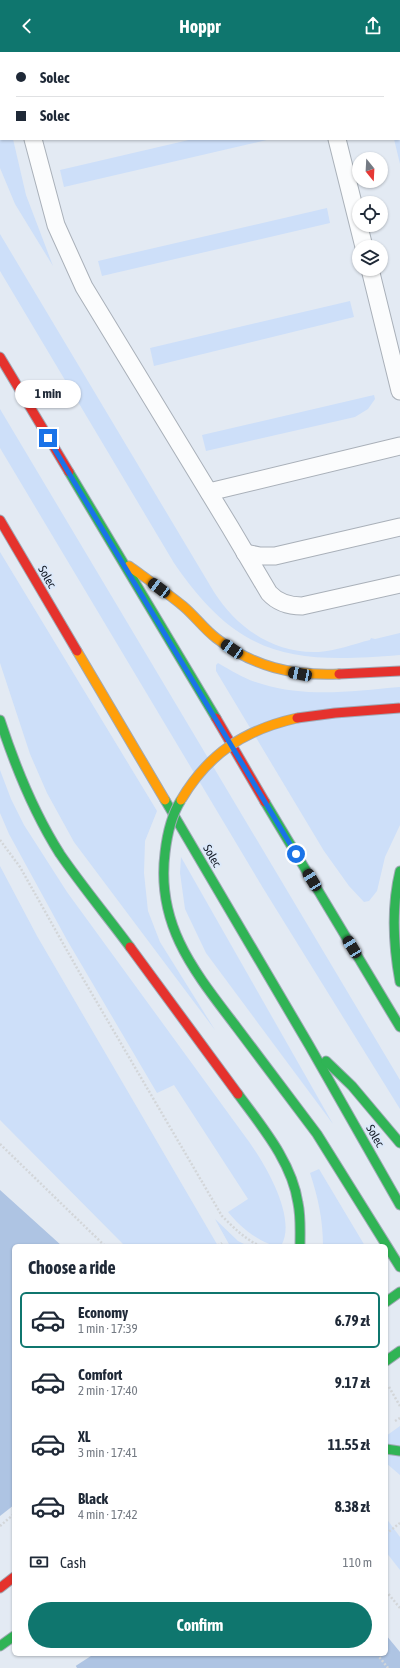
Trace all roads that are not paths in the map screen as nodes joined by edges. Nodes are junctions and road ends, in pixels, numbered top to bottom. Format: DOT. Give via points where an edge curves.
graph roads {
  1 [pos="33,140"];
  2 [pos="337,140"];
  3 [pos="362,240"];
  4 [pos="372,276"];
  5 [pos="0,358"];
  6 [pos="400,391"];
  7 [pos="400,446"];
  8 [pos="209,492"];
  9 [pos="0,520"];
  10 [pos="400,527"];
  11 [pos="245,553"];
  12 [pos="120,560"];
  13 [pos="400,584"];
  14 [pos="400,671"];
  15 [pos="400,708"];
  16 [pos="0,720"];
  17 [pos="400,871"];
  18 [pos="400,982"];
  19 [pos="400,1027"];
  20 [pos="309,1045"];
  21 [pos="400,1143"];
  22 [pos="400,1205"];
  23 [pos="300,1244"];
  24 [pos="386,1244"];
  25 [pos="388,1248"];
  26 [pos="400,1267"];
  27 [pos="400,1292"];
  28 [pos="388,1301"];
  29 [pos="400,1351"];
  30 [pos="388,1360"];
  31 [pos="388,1449"];
  32 [pos="400,1451"];
  33 [pos="12,1579"];
  34 [pos="0,1588"];
  35 [pos="12,1637"];
  36 [pos="0,1646"];
  1 -- 8 [label="lane" via="56,225 84,287"];
  2 -- 3 [label="lane"];
  4 -- 6 [label="lane"];
  5 -- 12 [label="main road"];
  7 -- 8 [label="lane"];
  8 -- 11 [label="lane"];
  9 -- 20 [label="main road, Solec"];
  10 -- 11 [label="lane" via="275,556"];
  11 -- 13 [label="lane" via="269,594 278,601 294,606"];
  12 -- 14 [label="main road" via="184,607 216,638 265,666 300,674 322,675"];
  12 -- 19 [label="main road"];
  15 -- 24 [label="main road, bridge" via="300,718 252,732 235,741 196,775 180,798 169,828 162,871 168,914 196,972 317,1134"];
  16 -- 23 [label="main road" via="30,800 60,854 269,1136 287,1167 297,1196"];
  17 -- 18 [label="main road" via="393,923"];
  20 -- 21 [label="main road" via="352,1086"];
  20 -- 22 [label="main road, Solec"];
  25 -- 26 [label="main road, bridge"];
  27 -- 28 [label="main road"];
  29 -- 30 [label="main road"];
  31 -- 32 [label="main road"];
  33 -- 34 [label="main road"];
  35 -- 36 [label="main road"];
}
